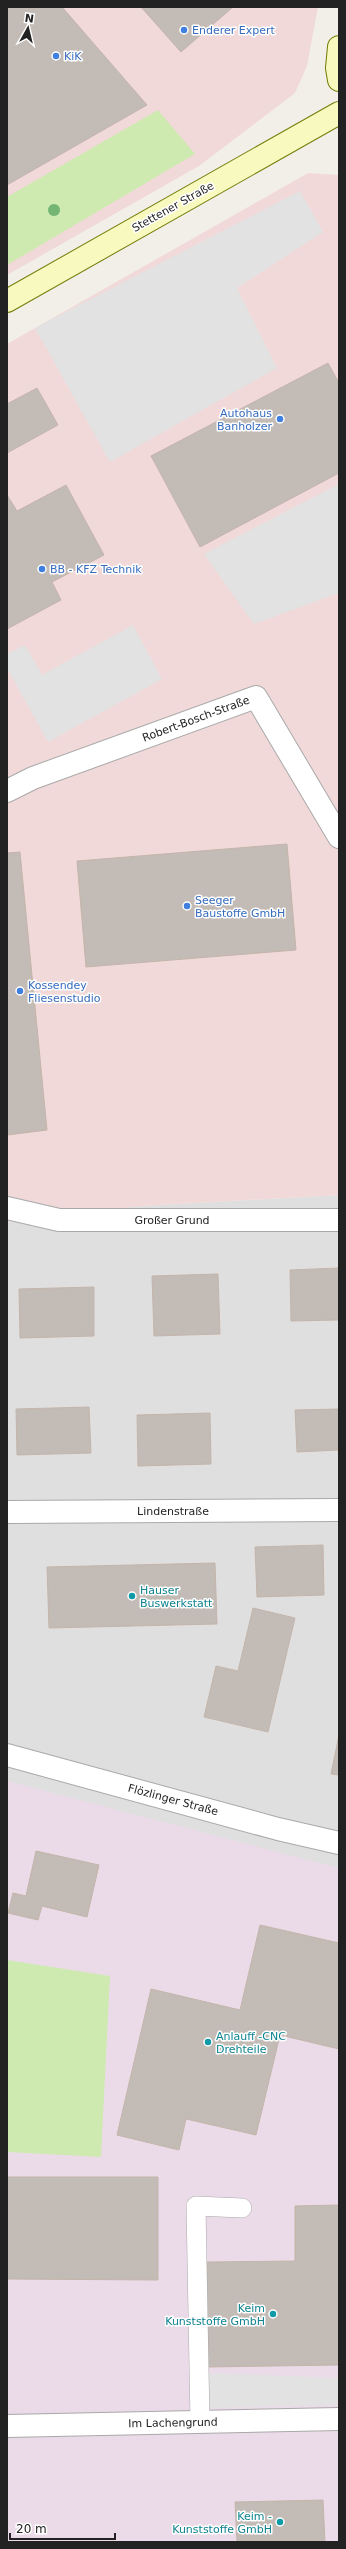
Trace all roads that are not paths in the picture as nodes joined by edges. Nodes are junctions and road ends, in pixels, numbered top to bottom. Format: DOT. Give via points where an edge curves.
graph roads {
  1 [pos="339,47"];
  2 [pos="339,80"];
  3 [pos="339,113"];
  4 [pos="7,301"];
  5 [pos="7,791"];
  6 [pos="339,837"];
  7 [pos="7,1208"];
  8 [pos="339,1220"];
  9 [pos="339,1510"];
  10 [pos="7,1512"];
  11 [pos="7,1755"];
  12 [pos="339,1843"];
  13 [pos="242,2208"];
  14 [pos="339,2419"];
  15 [pos="200,2422"];
  16 [pos="7,2426"];
  1 -- 2 [label="street"];
  3 -- 4 [label="street, Stettener Straße"];
  5 -- 6 [label="street, Robert-Bosch-Straße" via="33,778 256,697"];
  7 -- 8 [label="street, Großer Grund" via="59,1220"];
  9 -- 10 [label="street, Lindenstraße"];
  11 -- 12 [label="street, Flözlinger Straße" via="278,1829"];
  13 -- 15 [label="lane" via="196,2206"];
  14 -- 15 [label="street, Im Lachengrund"];
  15 -- 16 [label="street, Im Lachengrund"];
}
